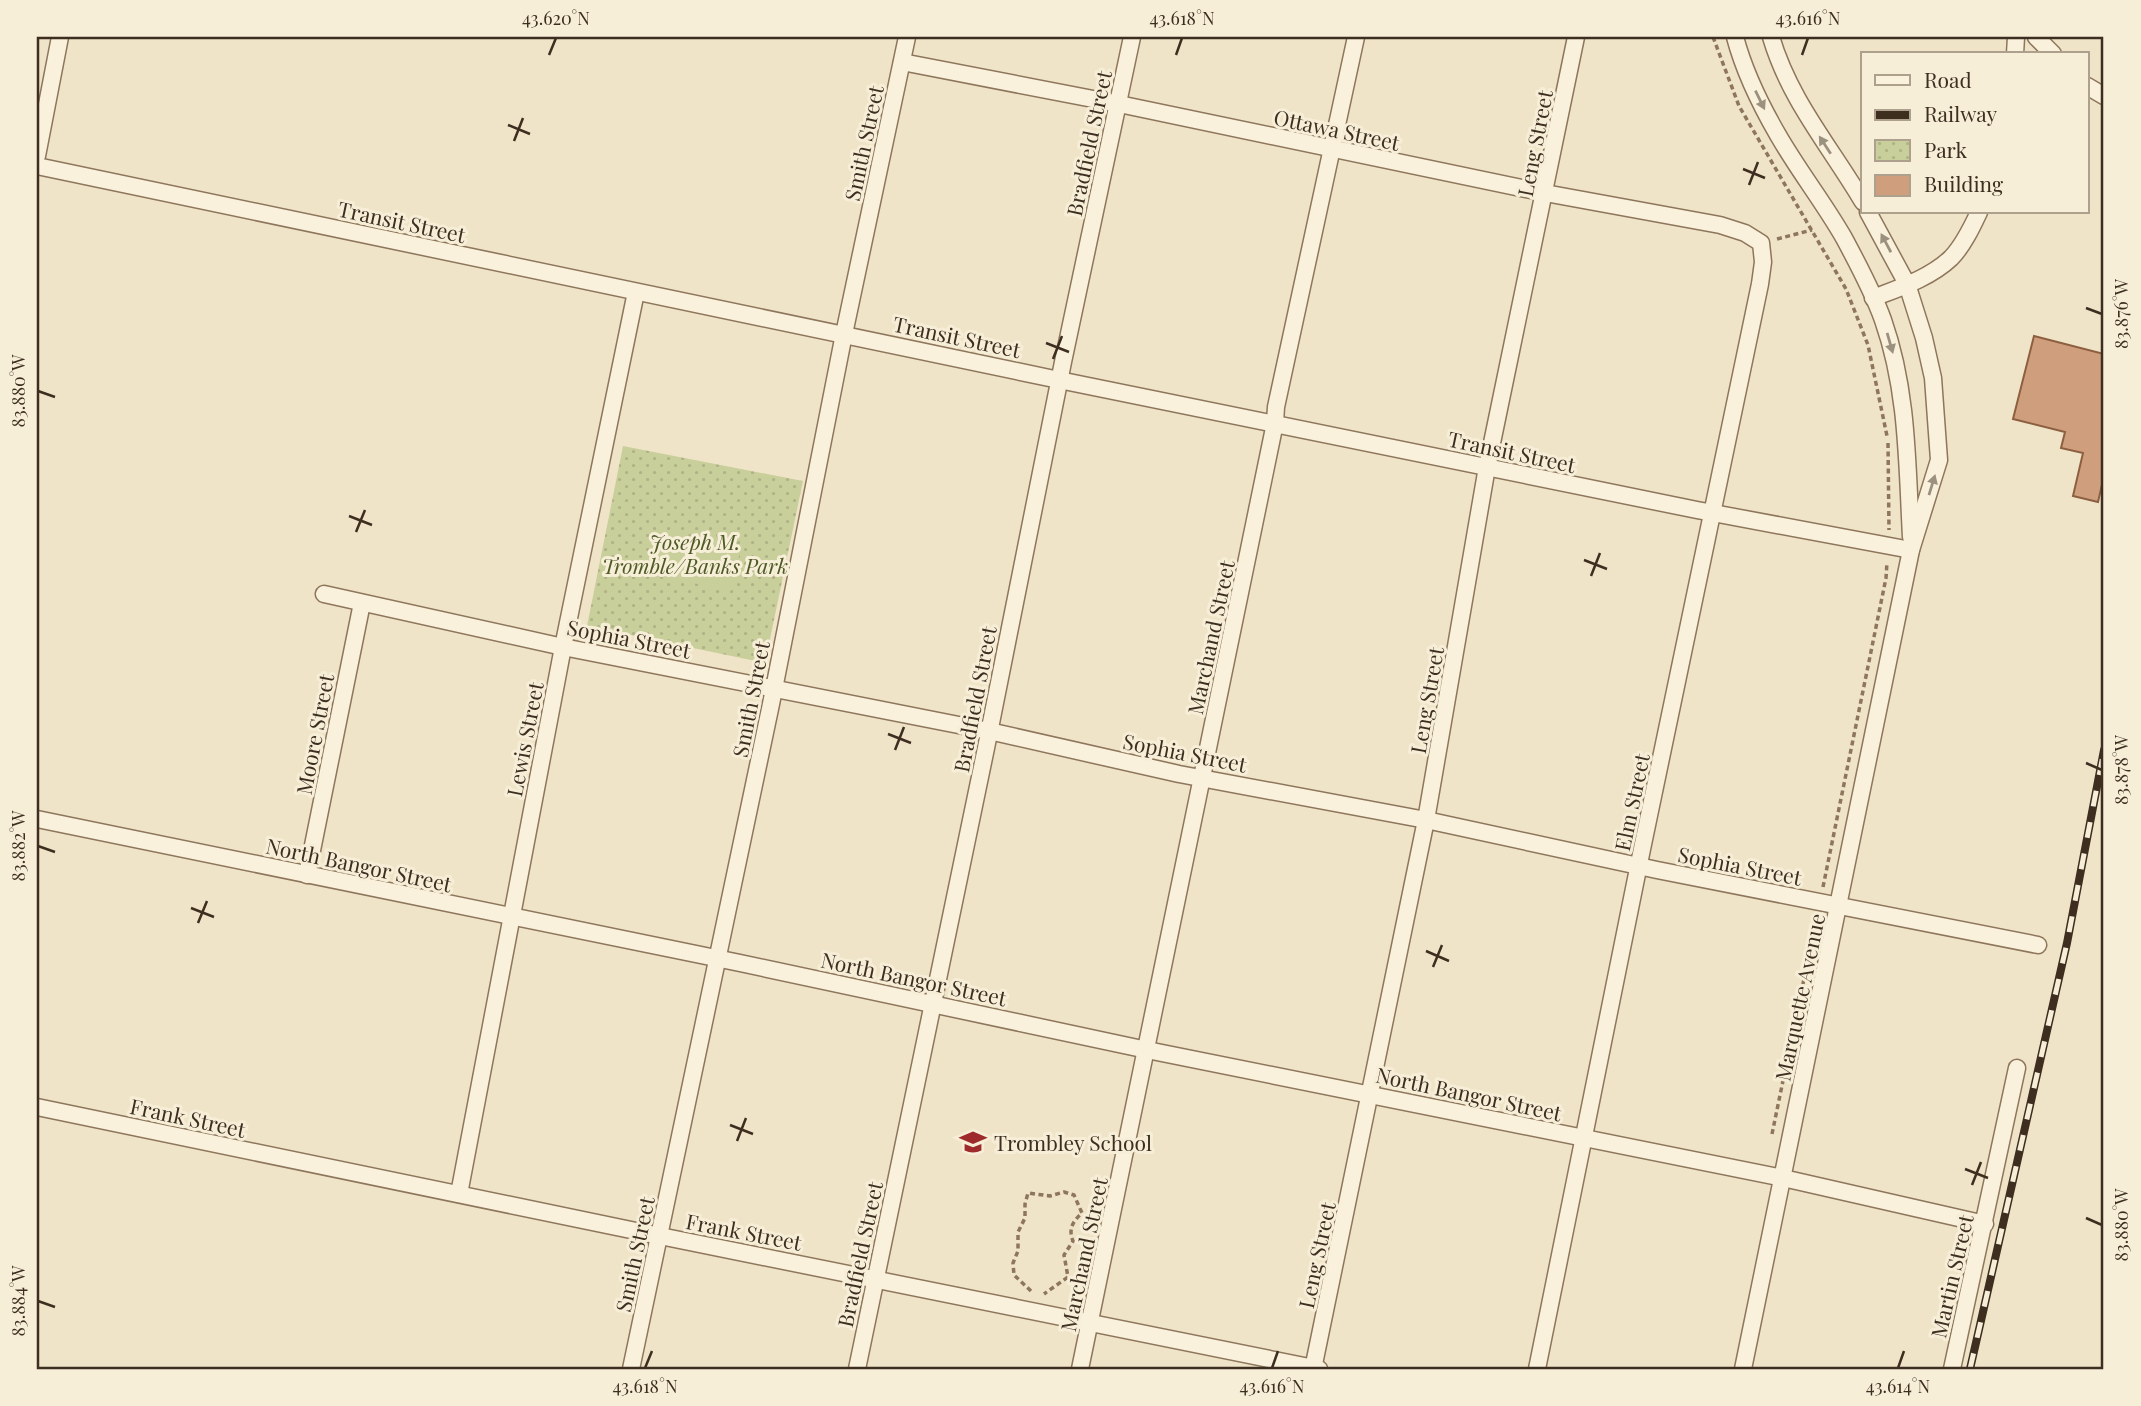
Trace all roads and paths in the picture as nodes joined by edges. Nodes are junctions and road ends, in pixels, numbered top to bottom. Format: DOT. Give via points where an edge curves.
graph roads {
  1 [pos="60,37"];
  2 [pos="907,37"];
  3 [pos="1132,37"];
  4 [pos="1356,37"];
  5 [pos="1576,37"];
  6 [pos="1713,37"];
  7 [pos="1735,37"];
  8 [pos="1771,37"];
  9 [pos="2036,37"];
  10 [pos="2051,52"];
  11 [pos="902,62"];
  12 [pos="2088,87"];
  13 [pos="2104,96"];
  14 [pos="1119,104"];
  15 [pos="1333,149"];
  16 [pos="37,156"];
  17 [pos="37,166"];
  18 [pos="1545,193"];
  19 [pos="1861,199"];
  20 [pos="1869,214"];
  21 [pos="1978,214"];
  22 [pos="1812,230"];
  23 [pos="1761,243"];
  24 [pos="1907,285"];
  25 [pos="636,292"];
  26 [pos="1873,298"];
  27 [pos="844,334"];
  28 [pos="1059,380"];
  29 [pos="1275,423"];
  30 [pos="1487,467"];
  31 [pos="1713,513"];
  32 [pos="1888,546"];
  33 [pos="1911,550"];
  34 [pos="324,594"];
  35 [pos="362,603"];
  36 [pos="563,647"];
  37 [pos="774,688"];
  38 [pos="989,731"];
  39 [pos="1203,777"];
  40 [pos="37,819"];
  41 [pos="1426,820"];
  42 [pos="1639,866"];
  43 [pos="307,874"];
  44 [pos="1819,903"];
  45 [pos="1840,905"];
  46 [pos="511,916"];
  47 [pos="2038,945"];
  48 [pos="717,958"];
  49 [pos="933,1004"];
  50 [pos="1147,1050"];
  51 [pos="2017,1068"];
  52 [pos="1371,1094"];
  53 [pos="37,1107"];
  54 [pos="1773,1133"];
  55 [pos="1583,1139"];
  56 [pos="1783,1178"];
  57 [pos="459,1194"];
  58 [pos="1985,1224"];
  59 [pos="660,1236"];
  60 [pos="875,1279"];
  61 [pos="1031,1291"];
  62 [pos="1044,1294"];
  63 [pos="1090,1322"];
  64 [pos="631,1369"];
  65 [pos="857,1369"];
  66 [pos="1080,1369"];
  67 [pos="1315,1369"];
  68 [pos="1537,1369"];
  69 [pos="1743,1369"];
  70 [pos="1952,1369"];
  1 -- 16 [label="street"];
  2 -- 11 [label="street, Smith Street"];
  3 -- 14 [label="street, Bradfield Street"];
  4 -- 15 [label="street, Marchand Street"];
  5 -- 18 [label="street, Leng Street"];
  6 -- 22 [label="path" via="1739,106"];
  7 -- 26 [label="street, Marquette Avenue, one-way" via="1777,134 1842,234"];
  19 -- 8 [label="street, one-way" via="1796,99"];
  9 -- 10 [label="street"];
  11 -- 14 [label="street, Ottawa Street"];
  11 -- 27 [label="street, Smith Street"];
  12 -- 13 [label="street"];
  14 -- 15 [label="street, Ottawa Street"];
  14 -- 28 [label="street, Bradfield Street"];
  15 -- 18 [label="street, Ottawa Street"];
  15 -- 29 [label="street, Marchand Street"];
  17 -- 25 [label="street, Transit Street"];
  18 -- 23 [label="street, Ottawa Street" via="1720,225"];
  18 -- 30 [label="street, Leng Street"];
  24 -- 20 [label="street, Marquette Avenue, one-way"];
  21 -- 24 [label="street" via="1952,257"];
  22 -- 23 [label="path"];
  22 -- 32 [label="path" via="1846,289 1868,345 1888,437"];
  23 -- 31 [label="street, Elm Street" via="1760,284"];
  24 -- 26 [label="street"];
  33 -- 24 [label="street, Marquette Avenue, one-way" via="1939,460 1933,378"];
  25 -- 27 [label="street, Transit Street"];
  25 -- 36 [label="street, Lewis Street"];
  26 -- 33 [label="street, Marquette Avenue, one-way" via="1892,350 1904,409"];
  27 -- 28 [label="street, Transit Street"];
  27 -- 37 [label="street, Smith Street"];
  28 -- 29 [label="street, Transit Street"];
  28 -- 38 [label="street, Bradfield Street"];
  29 -- 30 [label="street, Transit Street"];
  29 -- 39 [label="street, Marchand Street"];
  30 -- 31 [label="street, Transit Street"];
  30 -- 41 [label="street, Leng Street"];
  31 -- 32 [label="street, Transit Street"];
  31 -- 42 [label="street, Elm Street"];
  32 -- 33 [label="street, Transit Street"];
  32 -- 44 [label="path" via="1886,578"];
  33 -- 45 [label="street, Marquette Avenue"];
  34 -- 35 [label="street, Sophia Street"];
  35 -- 36 [label="street, Sophia Street"];
  35 -- 43 [label="street, Moore Street"];
  36 -- 37 [label="street, Sophia Street"];
  36 -- 46 [label="street, Lewis Street"];
  37 -- 38 [label="street, Sophia Street"];
  37 -- 48 [label="street, Smith Street"];
  38 -- 39 [label="street, Sophia Street"];
  38 -- 49 [label="street, Bradfield Street"];
  39 -- 41 [label="street, Sophia Street"];
  39 -- 50 [label="street, Marchand Street"];
  40 -- 43 [label="street, North Bangor Street"];
  41 -- 42 [label="street, Sophia Street"];
  41 -- 52 [label="street, Leng Street"];
  42 -- 44 [label="street, Sophia Street"];
  42 -- 55 [label="street, Elm Street"];
  43 -- 46 [label="street, North Bangor Street"];
  44 -- 45 [label="street, Sophia Street"];
  44 -- 54 [label="path"];
  45 -- 47 [label="street, Sophia Street"];
  45 -- 56 [label="street, Marquette Avenue"];
  46 -- 48 [label="street, North Bangor Street"];
  46 -- 57 [label="street, Lewis Street"];
  48 -- 49 [label="street, North Bangor Street"];
  48 -- 59 [label="street, Smith Street"];
  49 -- 50 [label="street, North Bangor Street"];
  49 -- 60 [label="street, Bradfield Street"];
  50 -- 52 [label="street, North Bangor Street"];
  50 -- 63 [label="street, Marchand Street"];
  51 -- 58 [label="street, Martin Street"];
  52 -- 55 [label="street, North Bangor Street"];
  52 -- 67 [label="street, Leng Street"];
  53 -- 57 [label="street, Frank Street"];
  55 -- 56 [label="street, North Bangor Street"];
  55 -- 68 [label="street, Elm Street"];
  56 -- 58 [label="street, North Bangor Street"];
  56 -- 69 [label="street, Marquette Avenue"];
  57 -- 59 [label="street, Frank Street"];
  58 -- 70 [label="street, Martin Street"];
  59 -- 60 [label="street, Frank Street"];
  59 -- 64 [label="street, Smith Street"];
  60 -- 63 [label="street, Frank Street"];
  60 -- 65 [label="street, Bradfield Street"];
  61 -- 62 [label="path" via="1014,1275 1013,1263 1028,1193 1050,1196 1064,1192 1074,1195 1082,1213 1073,1220 1073,1241 1064,1255 1068,1277"];
  63 -- 66 [label="street, Marchand Street"];
  63 -- 67 [label="street, Frank Street"];
}
